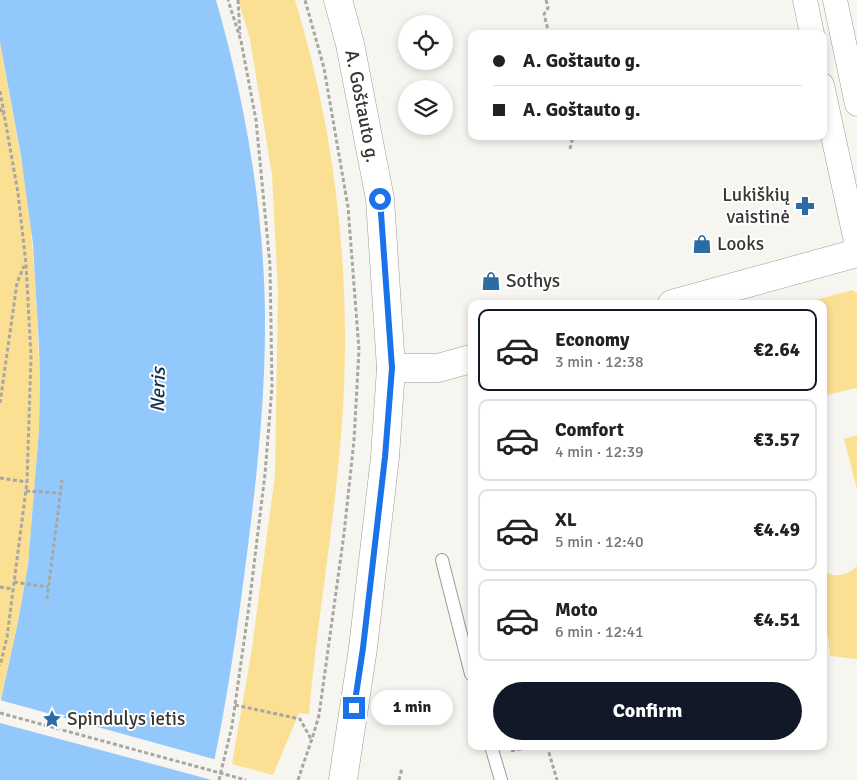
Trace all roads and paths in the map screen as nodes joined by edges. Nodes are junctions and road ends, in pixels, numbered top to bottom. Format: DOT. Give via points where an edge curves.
graph roads {
  1 [pos="228,0"];
  2 [pos="238,0"];
  3 [pos="306,0"];
  4 [pos="338,0"];
  5 [pos="546,0"];
  6 [pos="805,0"];
  7 [pos="835,0"];
  8 [pos="548,30"];
  9 [pos="811,30"];
  10 [pos="241,41"];
  11 [pos="0,91"];
  12 [pos="857,104"];
  13 [pos="827,107"];
  14 [pos="0,108"];
  15 [pos="7,123"];
  16 [pos="572,140"];
  17 [pos="570,149"];
  18 [pos="857,246"];
  19 [pos="857,253"];
  20 [pos="26,264"];
  21 [pos="687,300"];
  22 [pos="468,360"];
  23 [pos="392,368"];
  24 [pos="0,403"];
  25 [pos="0,478"];
  26 [pos="62,480"];
  27 [pos="27,482"];
  28 [pos="26,491"];
  29 [pos="60,493"];
  30 [pos="442,560"];
  31 [pos="14,582"];
  32 [pos="0,587"];
  33 [pos="48,587"];
  34 [pos="14,589"];
  35 [pos="47,599"];
  36 [pos="468,662"];
  37 [pos="0,666"];
  38 [pos="235,705"];
  39 [pos="0,713"];
  40 [pos="312,742"];
  41 [pos="492,750"];
  42 [pos="548,750"];
  43 [pos="402,768"];
  44 [pos="219,780"];
  45 [pos="246,780"];
  46 [pos="298,780"];
  47 [pos="343,780"];
  48 [pos="399,780"];
  49 [pos="501,780"];
  50 [pos="557,780"];
  1 -- 10 [label="path"];
  2 -- 10 [label="path"];
  3 -- 40 [label="path" via="324,68 348,207 359,350 344,534 319,716"];
  4 -- 23 [label="main road, A. Goštauto g." via="350,44 380,199"];
  5 -- 8 [label="path" via="548,8 544,14"];
  6 -- 9 [label="street"];
  7 -- 12 [label="street"];
  10 -- 38 [label="path" via="256,120 270,265 272,387 265,474"];
  11 -- 15 [label="path"];
  13 -- 18 [label="street"];
  14 -- 15 [label="path"];
  15 -- 20 [label="path"];
  16 -- 17 [label="path"];
  19 -- 21 [label="main road"];
  20 -- 24 [label="path" via="17,283"];
  20 -- 27 [label="path" via="31,356"];
  22 -- 23 [label="main road" via="438,368"];
  23 -- 47 [label="main road, A. Goštauto g." via="364,639"];
  25 -- 27 [label="path"];
  26 -- 29 [label="path"];
  27 -- 28 [label="path"];
  28 -- 29 [label="path"];
  28 -- 31 [label="path"];
  29 -- 33 [label="path"];
  30 -- 36 [label="lane"];
  31 -- 33 [label="path"];
  31 -- 34 [label="path"];
  32 -- 34 [label="path"];
  33 -- 35 [label="path"];
  34 -- 37 [label="path"];
  38 -- 40 [label="path" via="300,719"];
  38 -- 44 [label="path"];
  39 -- 45 [label="path, bridge"];
  40 -- 46 [label="path"];
  41 -- 49 [label="lane"];
  42 -- 50 [label="path"];
  43 -- 48 [label="path"];
}
